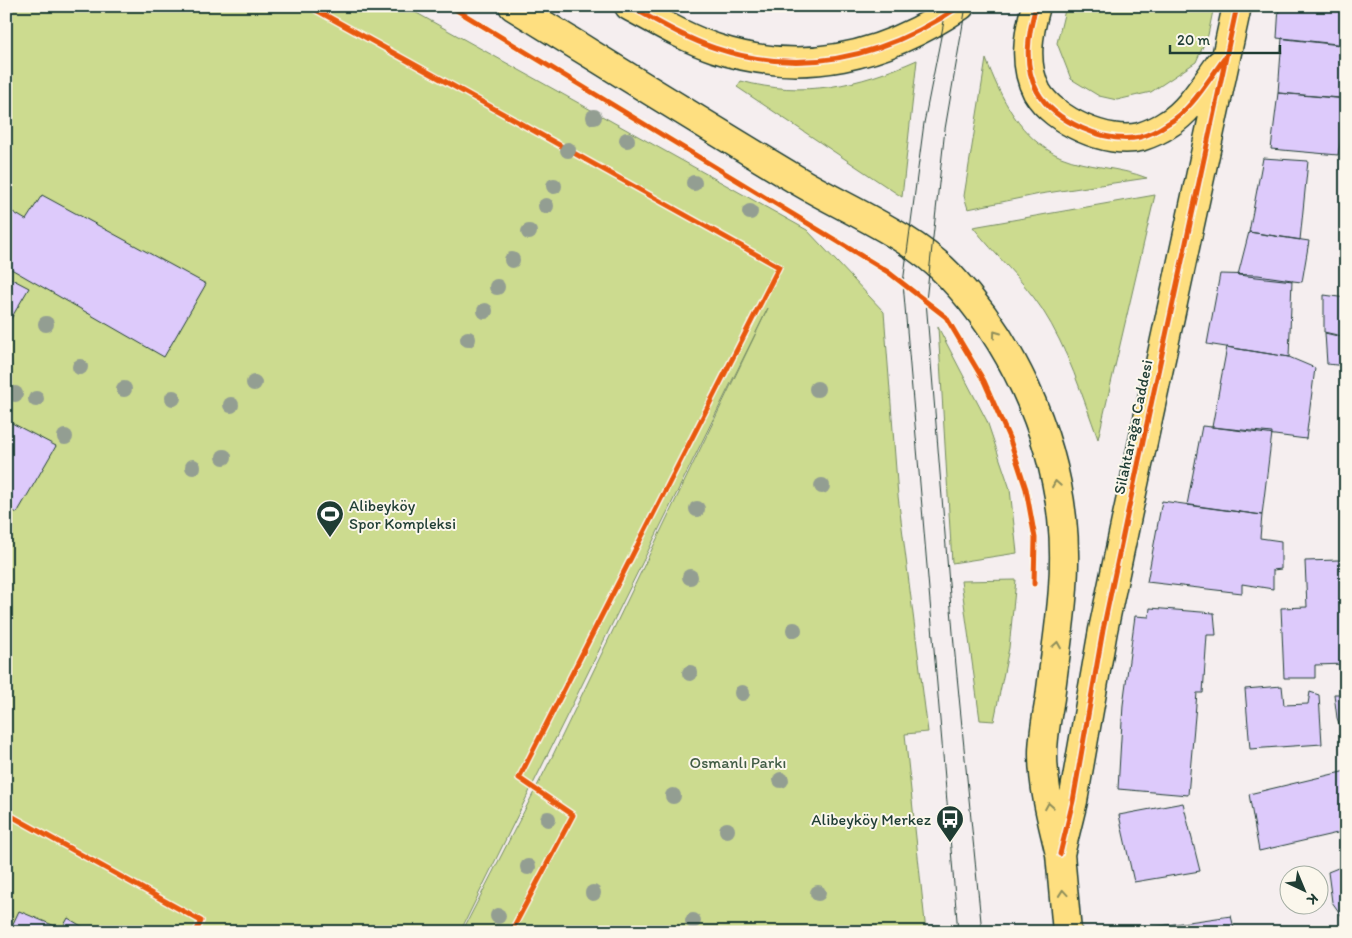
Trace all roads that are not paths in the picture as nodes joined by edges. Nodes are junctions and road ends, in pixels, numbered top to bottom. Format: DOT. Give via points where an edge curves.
graph roads {
  1 [pos="513,6"];
  2 [pos="629,6"];
  3 [pos="960,6"];
  4 [pos="1036,6"];
  5 [pos="1237,6"];
  6 [pos="1229,52"];
  7 [pos="1060,854"];
  8 [pos="1066,932"];
  7 -- 1 [label="main road, one-way" via="1049,806 1043,753 1062,619 1062,518 1055,474 1040,425 1019,373 999,338 949,275 930,257 803,184"];
  2 -- 3 [label="main road" via="713,48 752,58 801,62 857,55 898,41"];
  4 -- 6 [label="main road" via="1028,34 1028,62 1037,92 1056,114 1083,130 1109,136 1140,137 1169,124 1195,98"];
  5 -- 6 [label="main road, Silahtarağa Caddesi"];
  6 -- 7 [label="main road, Silahtarağa Caddesi" via="1129,506 1103,630 1074,800"];
  8 -- 7 [label="main road, Silahtarağa Caddesi, one-way"];
}
